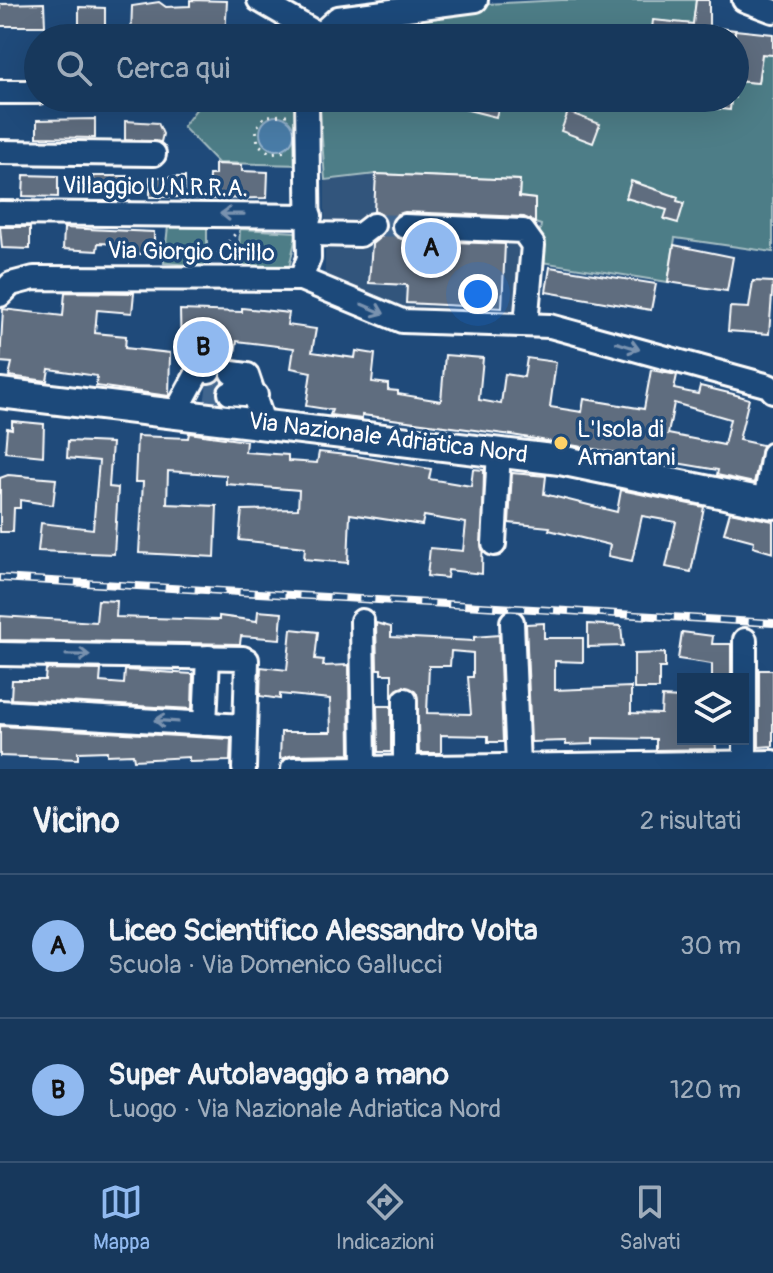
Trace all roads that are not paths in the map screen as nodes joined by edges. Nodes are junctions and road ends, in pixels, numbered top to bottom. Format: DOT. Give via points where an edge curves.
graph roads {
  1 [pos="259,0"];
  2 [pos="476,0"];
  3 [pos="747,0"];
  4 [pos="773,11"];
  5 [pos="298,24"];
  6 [pos="331,24"];
  7 [pos="0,92"];
  8 [pos="24,92"];
  9 [pos="307,112"];
  10 [pos="0,152"];
  11 [pos="154,154"];
  12 [pos="0,213"];
  13 [pos="310,225"];
  14 [pos="373,225"];
  15 [pos="404,226"];
  16 [pos="301,279"];
  17 [pos="0,295"];
  18 [pos="526,325"];
  19 [pos="231,383"];
  20 [pos="773,391"];
  21 [pos="0,393"];
  22 [pos="260,409"];
  23 [pos="499,451"];
  24 [pos="773,454"];
  25 [pos="769,503"];
  26 [pos="494,544"];
  27 [pos="362,621"];
  28 [pos="512,622"];
  29 [pos="745,640"];
  30 [pos="0,654"];
  31 [pos="208,657"];
  32 [pos="405,700"];
  33 [pos="0,712"];
  34 [pos="205,724"];
  35 [pos="244,726"];
  36 [pos="773,762"];
  37 [pos="518,765"];
  38 [pos="743,765"];
  39 [pos="364,766"];
  40 [pos="405,766"];
  41 [pos="479,768"];
  42 [pos="244,769"];
  43 [pos="293,769"];
  1 -- 5 [label="street"];
  2 -- 6 [label="street" via="381,9"];
  3 -- 4 [label="street"];
  7 -- 8 [label="street"];
  9 -- 13 [label="street, Via Giorgio Cirillo"];
  10 -- 11 [label="street, Villaggio U.N.R.R.A."];
  13 -- 12 [label="street, Villaggio U.N.R.R.A., one-way"];
  13 -- 14 [label="street, Villaggio U.N.R.R.A." via="360,235"];
  13 -- 16 [label="street, Via Giorgio Cirillo" via="309,258"];
  15 -- 18 [label="street" via="523,231 533,245"];
  16 -- 17 [label="street, Via Giorgio Cirillo" via="34,278 11,284"];
  16 -- 18 [label="street, one-way" via="402,321"];
  18 -- 20 [label="street, one-way" via="595,336"];
  19 -- 22 [label="street" via="247,375"];
  21 -- 22 [label="main road, Via Nazionale Adriatica Nord" via="195,391"];
  22 -- 23 [label="main road, Via Nazionale Adriatica Nord"];
  23 -- 25 [label="main road, Via Nazionale Adriatica Nord"];
  23 -- 26 [label="street"];
  24 -- 25 [label="street"];
  27 -- 39 [label="street"];
  28 -- 37 [label="street"];
  29 -- 38 [label="street"];
  30 -- 31 [label="street, one-way"];
  31 -- 34 [label="street"];
  31 -- 35 [label="street" via="247,660"];
  32 -- 40 [label="street"];
  34 -- 33 [label="street, one-way"];
  34 -- 35 [label="street"];
  35 -- 42 [label="street"];
  36 -- 38 [label="street"];
  37 -- 38 [label="street"];
  37 -- 41 [label="street"];
  39 -- 40 [label="street"];
  39 -- 43 [label="street"];
  40 -- 41 [label="street"];
}
